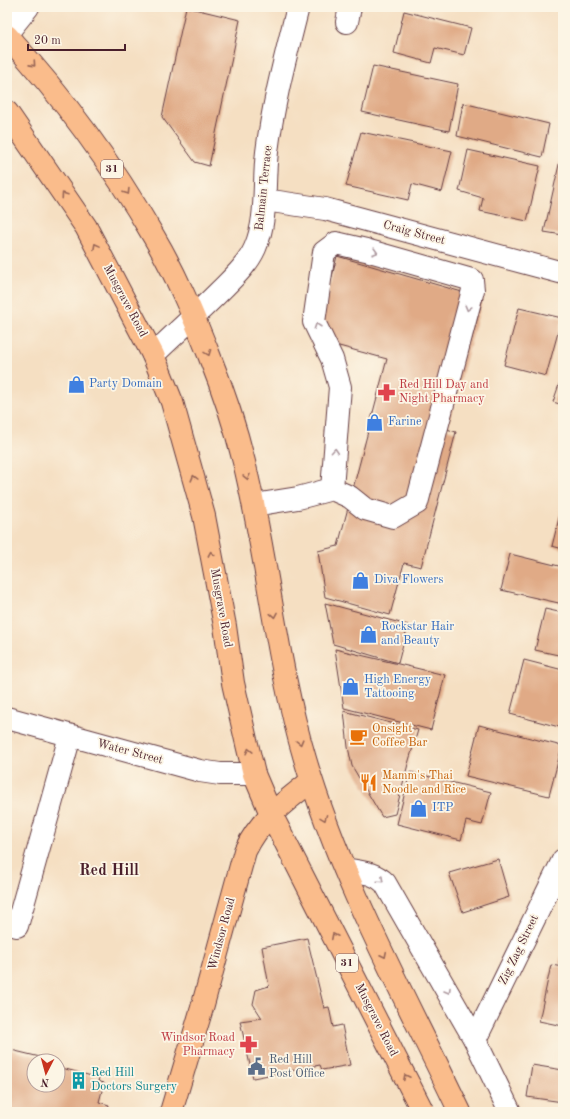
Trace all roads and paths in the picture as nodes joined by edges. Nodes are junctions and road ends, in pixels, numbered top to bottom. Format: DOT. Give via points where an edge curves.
graph roads {
  1 [pos="28,7"];
  2 [pos="298,7"];
  3 [pos="7,34"];
  4 [pos="7,112"];
  5 [pos="265,200"];
  6 [pos="563,273"];
  7 [pos="194,317"];
  8 [pos="154,355"];
  9 [pos="332,489"];
  10 [pos="254,505"];
  11 [pos="7,718"];
  12 [pos="70,736"];
  13 [pos="254,774"];
  14 [pos="311,781"];
  15 [pos="271,814"];
  16 [pos="563,861"];
  17 [pos="345,869"];
  18 [pos="7,924"];
  19 [pos="475,1040"];
  20 [pos="171,1112"];
  21 [pos="423,1112"];
  22 [pos="460,1112"];
  23 [pos="510,1112"];
  1 -- 3 [label="street"];
  2 -- 5 [label="street, Balmain Terrace" via="271,121"];
  3 -- 7 [label="main road, 31, one-way" via="77,119 116,175 155,238"];
  8 -- 4 [label="main road, Musgrave Road / 31, one-way" via="86,227"];
  5 -- 6 [label="street, Craig Street" via="325,209"];
  5 -- 7 [label="street, Balmain Terrace" via="263,223 248,260"];
  7 -- 8 [label="street, Balmain Terrace"];
  7 -- 10 [label="main road, 31, one-way" via="234,423"];
  13 -- 8 [label="main road, Musgrave Road / 31, one-way" via="233,684 204,516 172,402"];
  9 -- 9 [label="street, one-way" via="340,387 332,359 314,322 324,252 336,243 472,280 473,290 417,503 393,517 365,509 350,497"];
  9 -- 10 [label="street"];
  10 -- 14 [label="main road, 31, one-way" via="283,670"];
  11 -- 12 [label="street, Water Street"];
  12 -- 13 [label="street, Water Street" via="216,774"];
  12 -- 18 [label="street" via="16,926"];
  13 -- 15 [label="main road, Musgrave Road / 31"];
  14 -- 15 [label="main road, Windsor Road"];
  14 -- 17 [label="main road, 31, one-way"];
  15 -- 20 [label="main road, Windsor Road" via="252,837 242,860"];
  21 -- 15 [label="main road, Musgrave Road / 31, one-way"];
  16 -- 19 [label="street, Zig Zag Street"];
  17 -- 19 [label="street, one-way" via="372,874 385,883"];
  17 -- 22 [label="main road, 31, one-way"];
  19 -- 23 [label="street"];
}
